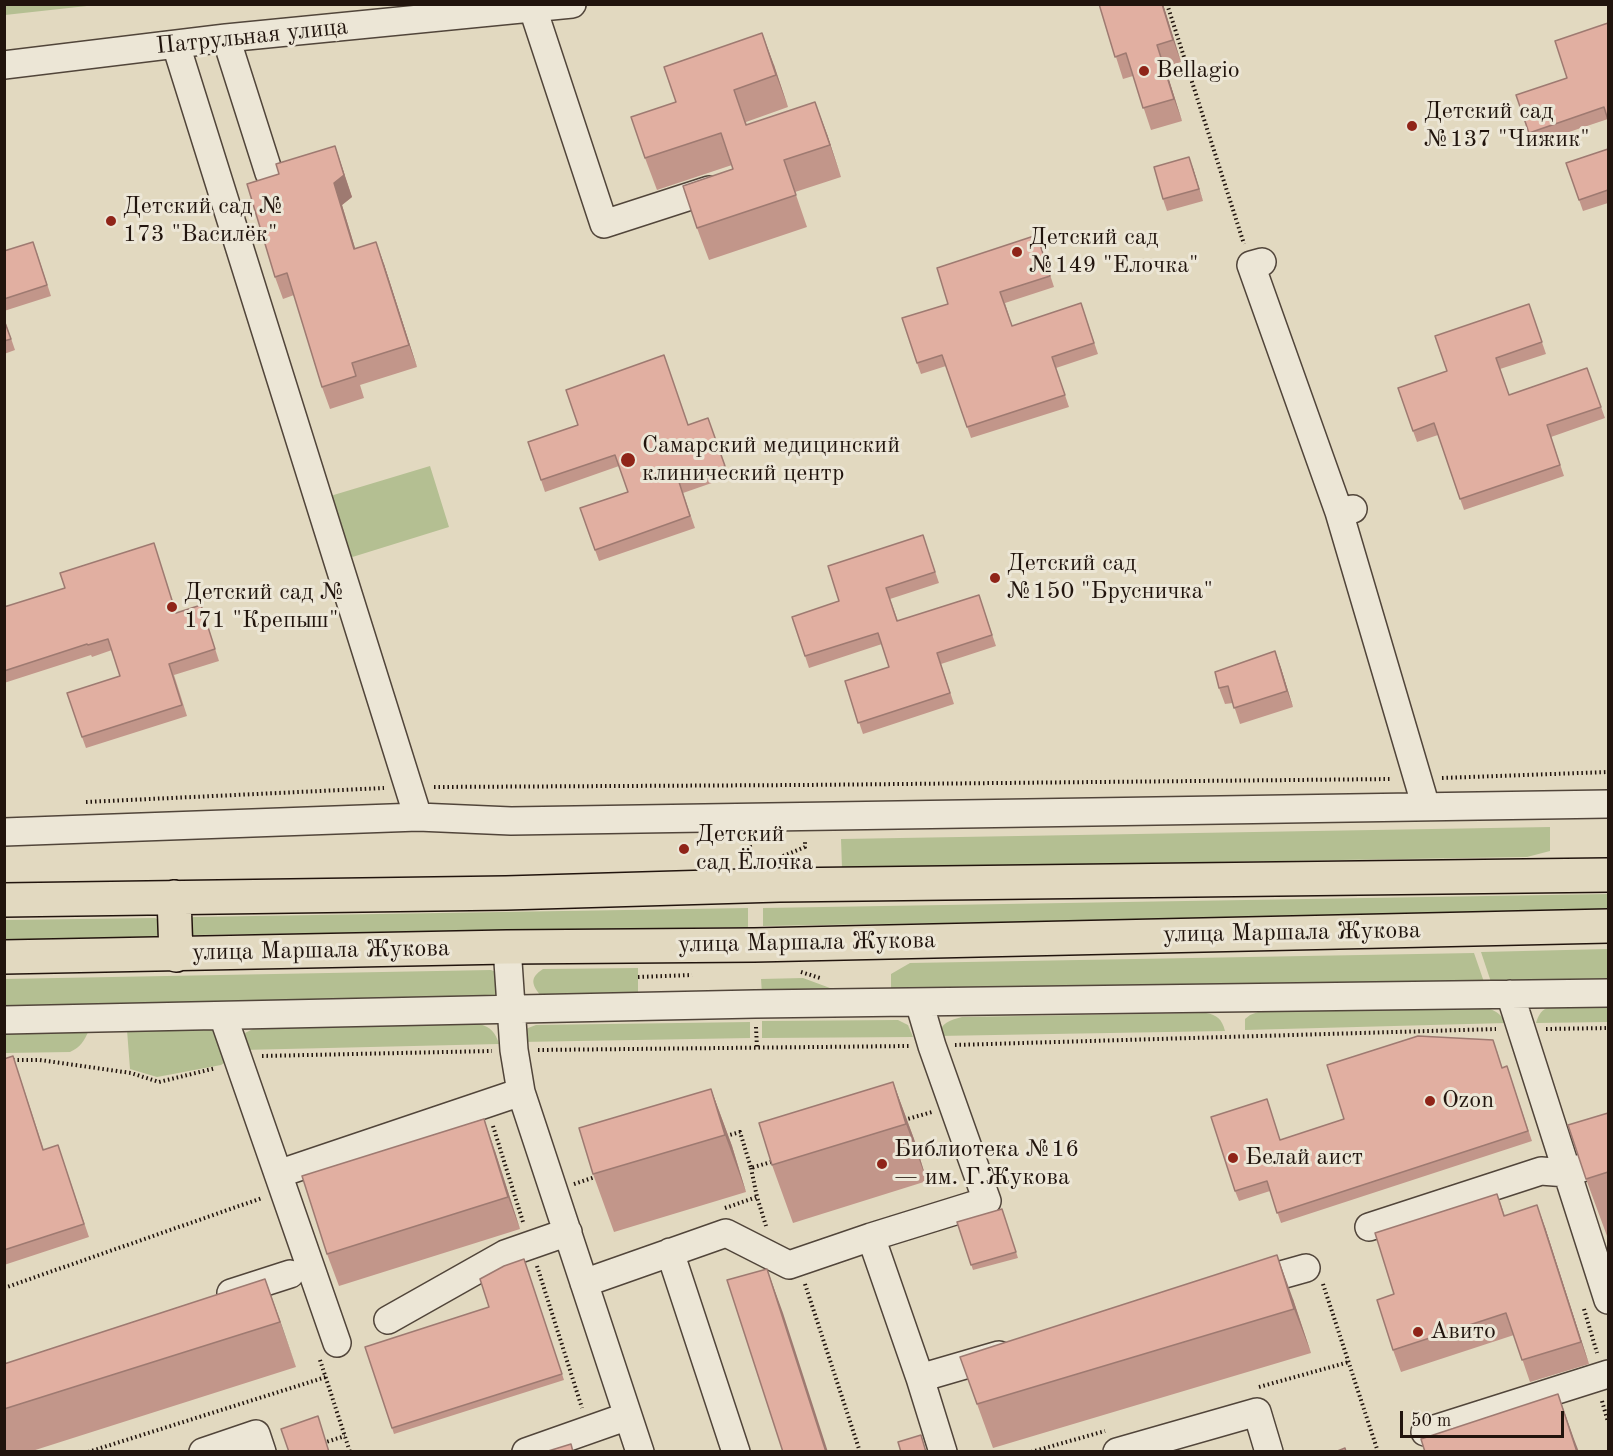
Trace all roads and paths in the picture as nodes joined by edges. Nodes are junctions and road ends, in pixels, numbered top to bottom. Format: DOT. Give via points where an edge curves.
graph roads {
  1 [pos="572,4"];
  2 [pos="1167,4"];
  3 [pos="533,9"];
  4 [pos="226,38"];
  5 [pos="176,45"];
  6 [pos="4,65"];
  7 [pos="269,173"];
  8 [pos="709,190"];
  9 [pos="1256,263"];
  10 [pos="1608,772"];
  11 [pos="1418,778"];
  12 [pos="408,787"];
  13 [pos="76,803"];
  14 [pos="1608,804"];
  15 [pos="1426,807"];
  16 [pos="418,817"];
  17 [pos="4,832"];
  18 [pos="1608,875"];
  19 [pos="174,897"];
  20 [pos="4,900"];
  21 [pos="1608,926"];
  22 [pos="507,947"];
  23 [pos="176,954"];
  24 [pos="4,957"];
  25 [pos="1608,993"];
  26 [pos="1510,994"];
  27 [pos="919,1002"];
  28 [pos="511,1009"];
  29 [pos="223,1016"];
  30 [pos="4,1020"];
  31 [pos="1608,1028"];
  32 [pos="1521,1029"];
  33 [pos="932,1046"];
  34 [pos="514,1050"];
  35 [pos="237,1057"];
  36 [pos="4,1060"];
  37 [pos="521,1092"];
  38 [pos="485,1104"];
  39 [pos="899,1122"];
  40 [pos="936,1122"];
  41 [pos="718,1138"];
  42 [pos="1608,1159"];
  43 [pos="774,1161"];
  44 [pos="751,1168"];
  45 [pos="1567,1173"];
  46 [pos="598,1176"];
  47 [pos="271,1186"];
  48 [pos="565,1186"];
  49 [pos="757,1197"];
  50 [pos="717,1211"];
  51 [pos="766,1227"];
  52 [pos="1369,1227"];
  53 [pos="568,1232"];
  54 [pos="871,1237"];
  55 [pos="531,1245"];
  56 [pos="670,1252"];
  57 [pos="797,1262"];
  58 [pos="1313,1271"];
  59 [pos="1604,1272"];
  60 [pos="290,1274"];
  61 [pos="584,1283"];
  62 [pos="4,1288"];
  63 [pos="1226,1290"];
  64 [pos="210,1300"];
  65 [pos="1608,1300"];
  66 [pos="388,1320"];
  67 [pos="337,1343"];
  68 [pos="1022,1349"];
  69 [pos="1608,1374"];
  70 [pos="326,1377"];
  71 [pos="920,1378"];
  72 [pos="628,1416"];
  73 [pos="589,1430"];
  74 [pos="1425,1432"];
  75 [pos="345,1436"];
  76 [pos="316,1445"];
  77 [pos="88,1452"];
  78 [pos="203,1452"];
  79 [pos="261,1452"];
  80 [pos="526,1452"];
  81 [pos="640,1452"];
  82 [pos="736,1452"];
  83 [pos="860,1452"];
  84 [pos="943,1452"];
  85 [pos="1117,1452"];
  86 [pos="1269,1452"];
  87 [pos="1378,1452"];
  1 -- 3 [label="street, Патрульная улица"];
  2 -- 9 [label="path"];
  3 -- 4 [label="street, Патрульная улица"];
  3 -- 8 [label="street" via="604,224"];
  4 -- 5 [label="street, Патрульная улица"];
  4 -- 7 [label="street"];
  5 -- 6 [label="street, Патрульная улица"];
  5 -- 12 [label="street"];
  9 -- 11 [label="street" via="1346,511"];
  10 -- 11 [label="path"];
  11 -- 12 [label="path"];
  11 -- 15 [label="street"];
  12 -- 13 [label="path"];
  12 -- 16 [label="street"];
  14 -- 15 [label="street"];
  15 -- 16 [label="street" via="511,821"];
  16 -- 17 [label="street"];
  18 -- 19 [label="main road"];
  19 -- 20 [label="main road"];
  19 -- 23 [label="main road"];
  21 -- 22 [label="main road, улица Маршала Жукова"];
  22 -- 23 [label="main road, улица Маршала Жукова"];
  22 -- 28 [label="street"];
  23 -- 24 [label="main road, улица Маршала Жукова"];
  25 -- 26 [label="street"];
  26 -- 27 [label="street"];
  26 -- 32 [label="street"];
  27 -- 28 [label="street"];
  27 -- 33 [label="street"];
  28 -- 29 [label="street"];
  28 -- 34 [label="street"];
  29 -- 30 [label="street"];
  29 -- 35 [label="street"];
  31 -- 32 [label="path"];
  32 -- 33 [label="path"];
  32 -- 45 [label="street"];
  33 -- 34 [label="path"];
  33 -- 54 [label="street" via="987,1201"];
  34 -- 35 [label="path"];
  34 -- 37 [label="street"];
  35 -- 36 [label="path" via="221,1066 159,1082 131,1073 63,1063"];
  35 -- 47 [label="street"];
  37 -- 38 [label="street"];
  37 -- 53 [label="street"];
  38 -- 47 [label="street"];
  38 -- 55 [label="path"];
  39 -- 40 [label="path" via="933,1112"];
  41 -- 44 [label="path" via="740,1132"];
  42 -- 45 [label="street"];
  43 -- 44 [label="path"];
  44 -- 49 [label="path"];
  45 -- 52 [label="street" via="1541,1171"];
  45 -- 59 [label="street"];
  46 -- 48 [label="path"];
  47 -- 62 [label="path"];
  47 -- 67 [label="street"];
  49 -- 50 [label="path"];
  49 -- 51 [label="path"];
  53 -- 55 [label="street"];
  53 -- 61 [label="street"];
  54 -- 57 [label="street"];
  54 -- 71 [label="street"];
  55 -- 66 [label="street" via="505,1254"];
  55 -- 73 [label="path"];
  56 -- 57 [label="street" via="726,1233 789,1265"];
  56 -- 61 [label="street"];
  56 -- 82 [label="street"];
  57 -- 83 [label="path"];
  58 -- 63 [label="street"];
  58 -- 87 [label="path"];
  59 -- 65 [label="street"];
  60 -- 64 [label="street"];
  61 -- 72 [label="street"];
  68 -- 71 [label="street"];
  69 -- 74 [label="street"];
  70 -- 77 [label="path"];
  71 -- 84 [label="street"];
  72 -- 73 [label="street"];
  72 -- 81 [label="street"];
  73 -- 80 [label="street"];
  75 -- 76 [label="path"];
  78 -- 79 [label="street" via="256,1434"];
  85 -- 86 [label="street" via="1257,1412"];
}
